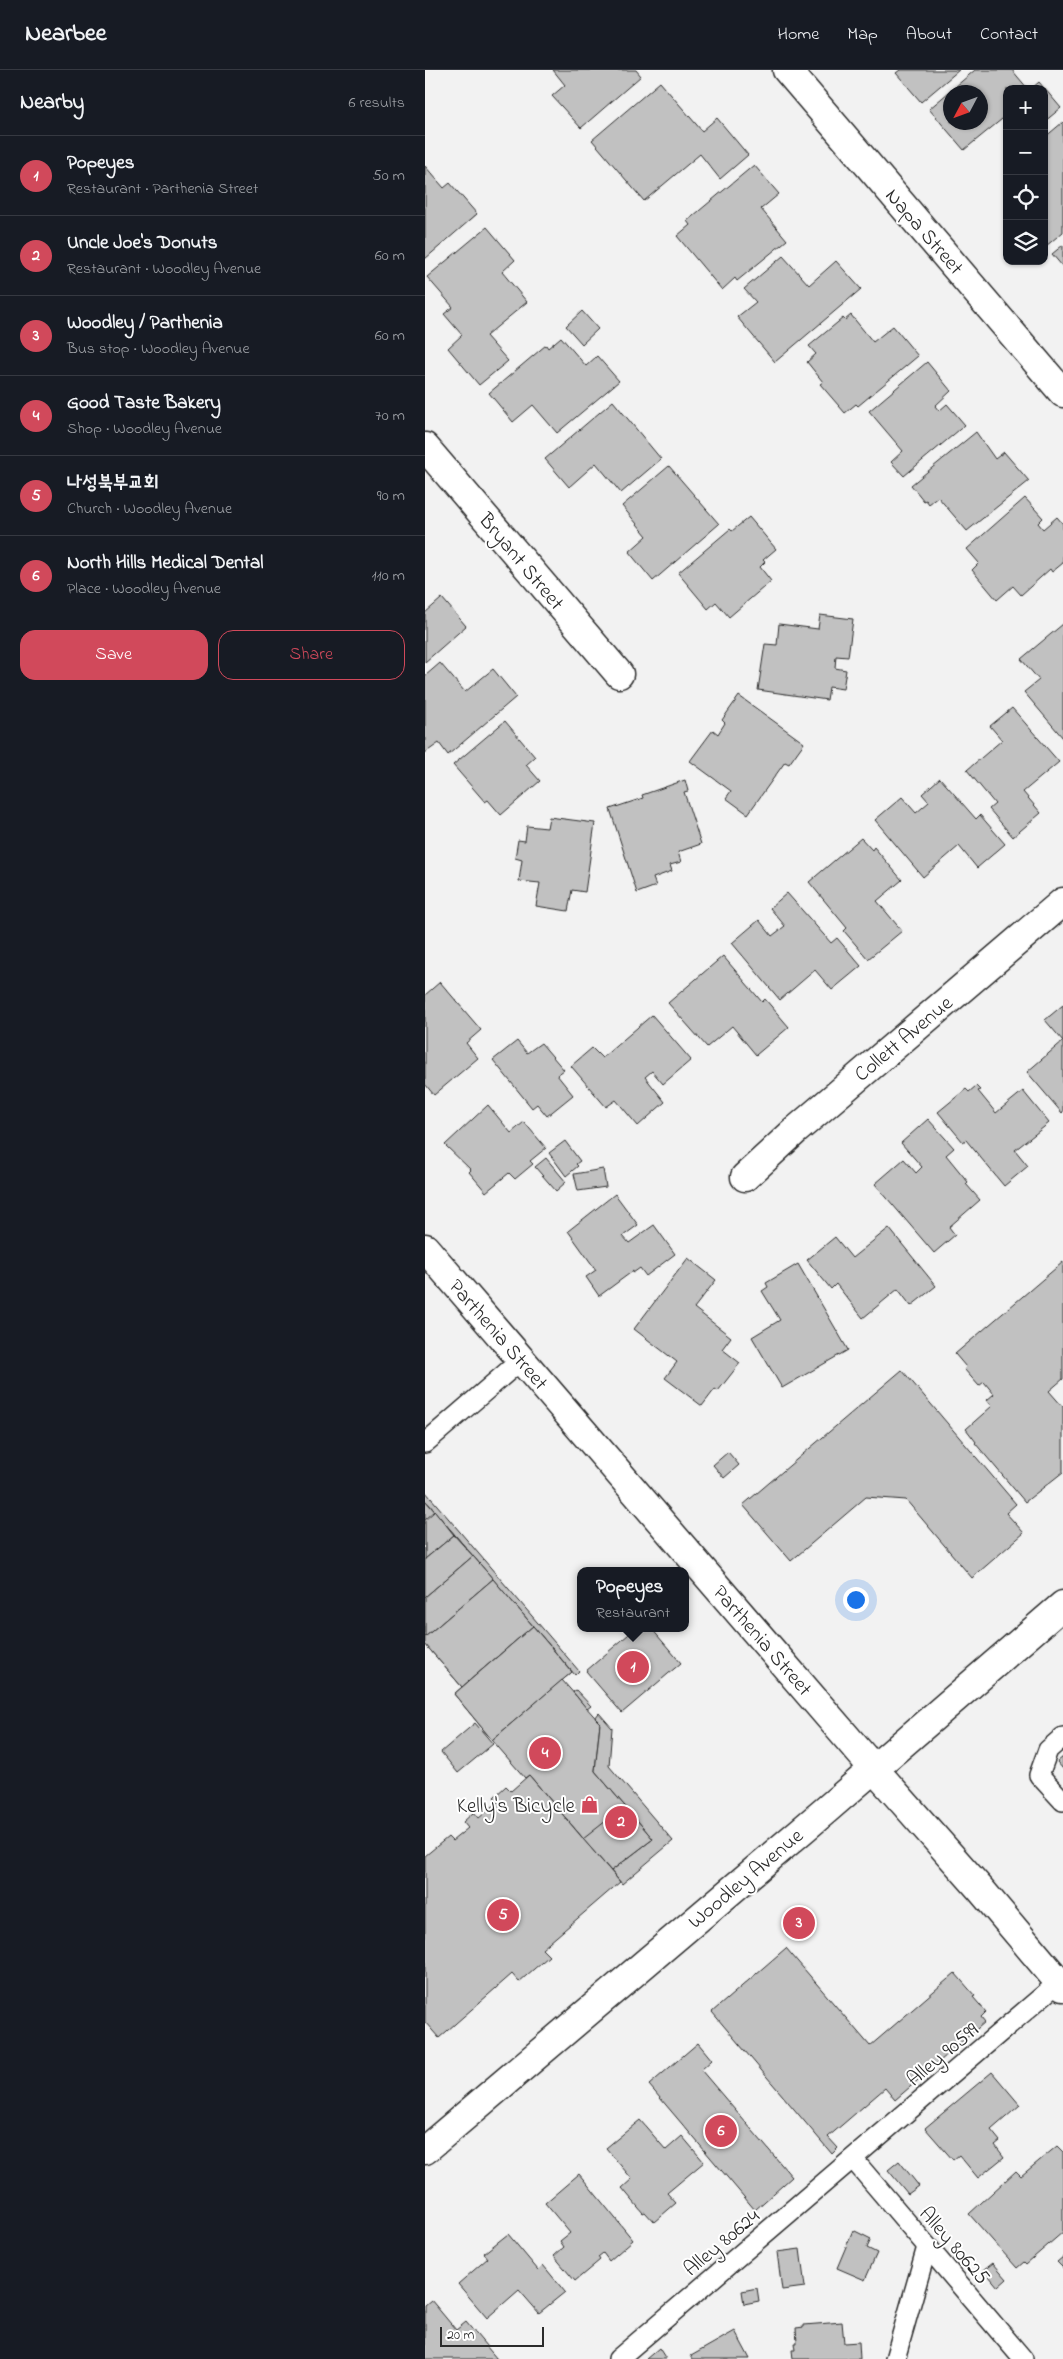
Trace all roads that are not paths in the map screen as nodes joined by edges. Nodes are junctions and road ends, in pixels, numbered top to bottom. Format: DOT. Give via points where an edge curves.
graph roads {
  1 [pos="787,70"];
  2 [pos="1063,393"];
  3 [pos="425,447"];
  4 [pos="619,674"];
  5 [pos="1063,902"];
  6 [pos="745,1177"];
  7 [pos="425,1248"];
  8 [pos="521,1360"];
  9 [pos="425,1443"];
  10 [pos="1063,1605"];
  11 [pos="1063,1737"];
  12 [pos="874,1769"];
  13 [pos="1063,1801"];
  14 [pos="1061,1985"];
  15 [pos="425,2150"];
  16 [pos="853,2159"];
  17 [pos="927,2247"];
  18 [pos="619,2359"];
  19 [pos="895,2359"];
  20 [pos="1023,2359"];
  1 -- 2 [label="main road, Napa Street"];
  3 -- 4 [label="main road, Bryant Street"];
  5 -- 6 [label="main road, Collett Avenue"];
  7 -- 8 [label="main road, Parthenia Street"];
  8 -- 9 [label="lane"];
  8 -- 12 [label="main road, Parthenia Street"];
  10 -- 12 [label="main road, Woodley Avenue"];
  11 -- 13 [label="lane" via="1048,1750 1039,1775"];
  12 -- 14 [label="main road, Parthenia Street"];
  12 -- 15 [label="main road, Woodley Avenue"];
  14 -- 16 [label="lane, Alley 90599"];
  16 -- 17 [label="lane, Alley 80625"];
  16 -- 18 [label="lane, Alley 80624"];
  17 -- 19 [label="lane"];
  17 -- 20 [label="lane, Alley 80625"];
}
